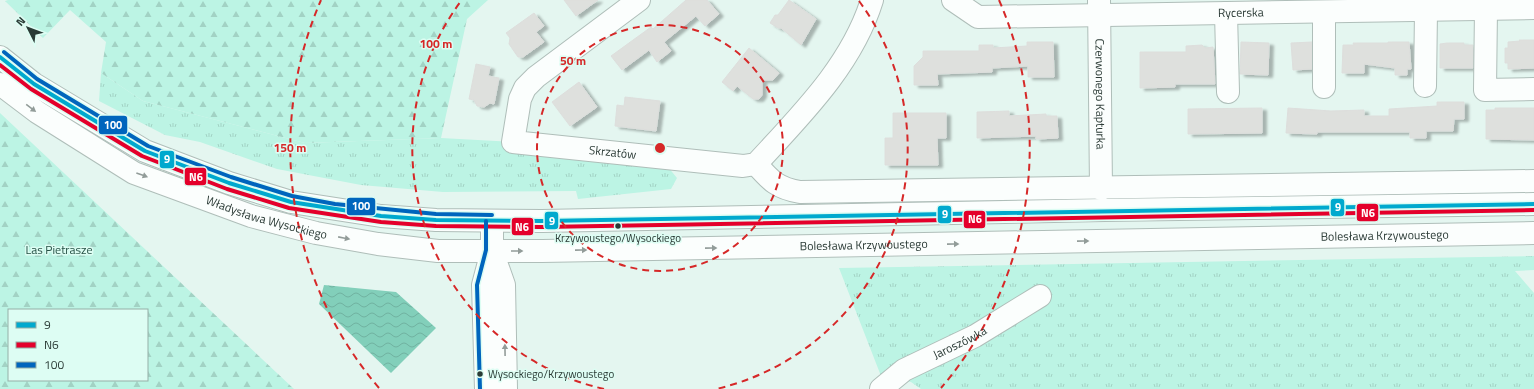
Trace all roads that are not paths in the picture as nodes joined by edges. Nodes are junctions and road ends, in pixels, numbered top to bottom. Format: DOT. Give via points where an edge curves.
graph roads {
  1 [pos="639,0"];
  2 [pos="872,0"];
  3 [pos="953,0"];
  4 [pos="1364,6"];
  5 [pos="1100,7"];
  6 [pos="1534,8"];
  7 [pos="1486,9"];
  8 [pos="1426,10"];
  9 [pos="1324,12"];
  10 [pos="1226,13"];
  11 [pos="0,57"];
  12 [pos="0,84"];
  13 [pos="1425,86"];
  14 [pos="1324,87"];
  15 [pos="1534,89"];
  16 [pos="1228,92"];
  17 [pos="756,164"];
  18 [pos="1534,181"];
  19 [pos="1101,189"];
  20 [pos="1534,204"];
  21 [pos="1242,208"];
  22 [pos="492,221"];
  23 [pos="1534,233"];
  24 [pos="1234,239"];
  25 [pos="492,251"];
  26 [pos="1040,296"];
  27 [pos="486,389"];
  28 [pos="506,389"];
  29 [pos="881,389"];
  1 -- 17 [label="main road, Skrzatów" via="525,88 520,99 513,142 743,166"];
  2 -- 17 [label="main road" via="853,47 822,89"];
  3 -- 5 [label="main road, Rycerska" via="978,17"];
  4 -- 8 [label="main road, Rycerska"];
  4 -- 9 [label="main road, Rycerska"];
  5 -- 10 [label="main road, Rycerska"];
  5 -- 19 [label="main road, Czerwonego Kapturka"];
  6 -- 7 [label="main road, Rycerska"];
  7 -- 8 [label="main road, Rycerska"];
  7 -- 15 [label="main road" via="1485,90"];
  8 -- 13 [label="main road"];
  9 -- 10 [label="main road, Rycerska"];
  9 -- 14 [label="main road"];
  10 -- 16 [label="main road"];
  11 -- 22 [label="main road, Władysława Wysockiego" via="34,84 69,99 145,151 229,183 291,202 381,216"];
  12 -- 25 [label="main road, Władysława Wysockiego, one-way" via="37,112 134,173 251,216 316,233 378,244 438,251"];
  17 -- 19 [label="main road" via="773,183 800,192"];
  18 -- 19 [label="main road"];
  20 -- 21 [label="main road"];
  21 -- 22 [label="main road"];
  21 -- 24 [label="main road" via="1224,220 1226,233"];
  22 -- 25 [label="main road"];
  23 -- 24 [label="main road, Bolesława Krzywoustego"];
  25 -- 24 [label="main road, Bolesława Krzywoustego, one-way"];
  25 -- 27 [label="main road" via="483,285"];
  28 -- 25 [label="main road, one-way" via="504,285"];
  26 -- 29 [label="main road, Jaroszówka" via="975,336 904,370"];
}
